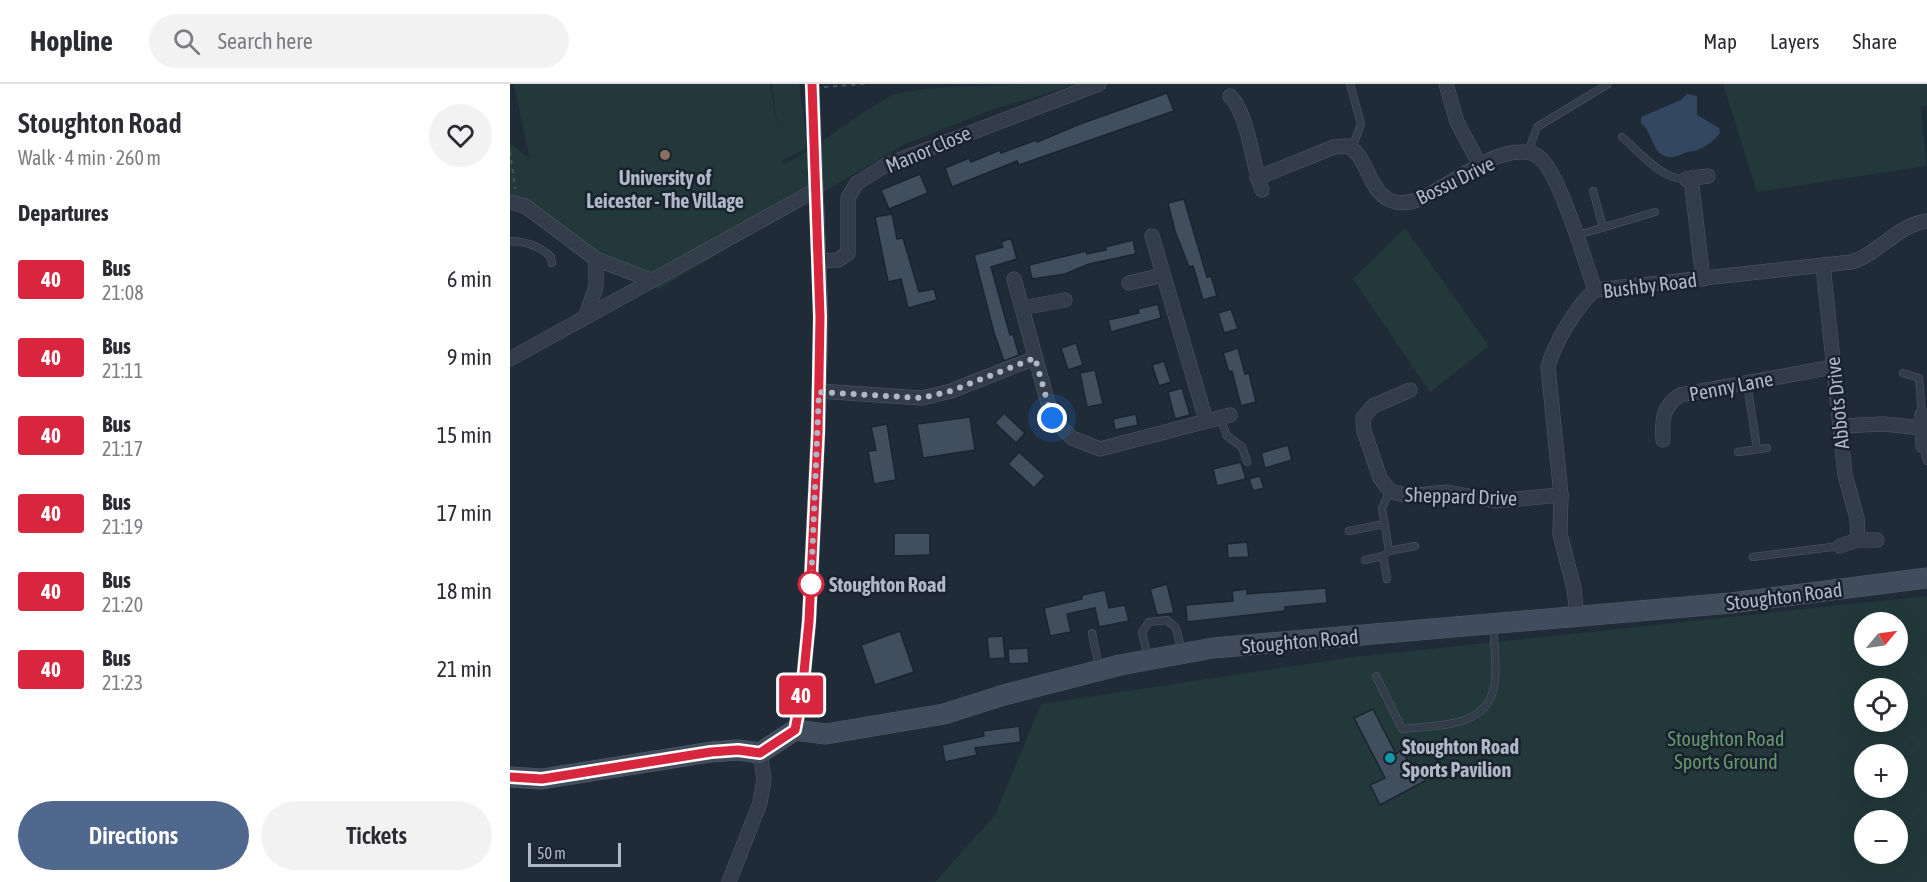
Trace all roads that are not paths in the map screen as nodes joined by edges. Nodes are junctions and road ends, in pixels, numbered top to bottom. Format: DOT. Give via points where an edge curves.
graph roads {
  1 [pos="1099,84"];
  2 [pos="1350,84"];
  3 [pos="1446,84"];
  4 [pos="1608,84"];
  5 [pos="812,86"];
  6 [pos="1230,96"];
  7 [pos="1622,137"];
  8 [pos="1352,148"];
  9 [pos="1528,153"];
  10 [pos="1480,165"];
  11 [pos="1708,176"];
  12 [pos="1688,179"];
  13 [pos="816,190"];
  14 [pos="1593,191"];
  15 [pos="511,201"];
  16 [pos="1655,212"];
  17 [pos="1927,221"];
  18 [pos="1603,227"];
  19 [pos="1152,236"];
  20 [pos="1575,236"];
  21 [pos="510,241"];
  22 [pos="596,259"];
  23 [pos="819,261"];
  24 [pos="552,263"];
  25 [pos="1823,266"];
  26 [pos="1163,275"];
  27 [pos="1014,279"];
  28 [pos="1703,279"];
  29 [pos="651,280"];
  30 [pos="1129,283"];
  31 [pos="1595,290"];
  32 [pos="1065,300"];
  33 [pos="1022,308"];
  34 [pos="586,315"];
  35 [pos="1035,358"];
  36 [pos="510,359"];
  37 [pos="1833,367"];
  38 [pos="1903,373"];
  39 [pos="1747,382"];
  40 [pos="1410,390"];
  41 [pos="819,392"];
  42 [pos="1225,416"];
  43 [pos="1206,420"];
  44 [pos="1922,422"];
  45 [pos="1840,426"];
  46 [pos="1663,440"];
  47 [pos="1923,446"];
  48 [pos="1767,448"];
  49 [pos="1757,449"];
  50 [pos="1738,452"];
  51 [pos="1927,461"];
  52 [pos="1247,462"];
  53 [pos="1390,491"];
  54 [pos="1561,495"];
  55 [pos="1384,524"];
  56 [pos="1349,531"];
  57 [pos="1858,540"];
  58 [pos="1877,540"];
  59 [pos="1415,546"];
  60 [pos="1839,546"];
  61 [pos="1386,554"];
  62 [pos="1753,557"];
  63 [pos="1365,560"];
  64 [pos="1927,578"];
  65 [pos="1387,579"];
  66 [pos="1577,617"];
  67 [pos="1494,625"];
  68 [pos="1092,633"];
  69 [pos="1182,654"];
  70 [pos="1148,660"];
  71 [pos="1099,670"];
  72 [pos="1376,676"];
  73 [pos="795,730"];
  74 [pos="760,753"];
  75 [pos="510,777"];
  76 [pos="729,882"];
  1 -- 23 [label="street, Manor Close" via="886,165 857,183 848,198 848,253 838,260"];
  2 -- 8 [label="lane" via="1361,124"];
  3 -- 10 [label="street" via="1457,122"];
  4 -- 9 [label="lane" via="1537,127"];
  5 -- 13 [label="street"];
  6 -- 8 [label="street" via="1239,104 1260,184 1334,147"];
  7 -- 12 [label="lane" via="1677,180"];
  8 -- 10 [label="street, Bossu Drive" via="1380,194 1402,203 1421,198"];
  9 -- 10 [label="street, Bossu Drive" via="1511,153"];
  9 -- 20 [label="street" via="1540,157 1547,165"];
  11 -- 12 [label="street"];
  12 -- 28 [label="street"];
  13 -- 23 [label="street"];
  13 -- 29 [label="street"];
  14 -- 18 [label="lane"];
  15 -- 22 [label="street" via="525,206"];
  16 -- 18 [label="lane"];
  17 -- 25 [label="street, Bushby Road" via="1906,227 1862,259"];
  18 -- 20 [label="lane"];
  19 -- 26 [label="street"];
  20 -- 31 [label="street"];
  21 -- 24 [label="lane" via="540,247"];
  22 -- 29 [label="street"];
  22 -- 34 [label="street" via="596,287"];
  23 -- 41 [label="street"];
  25 -- 28 [label="street, Bushby Road"];
  25 -- 37 [label="street, Abbots Drive"];
  26 -- 30 [label="street"];
  26 -- 43 [label="street"];
  27 -- 33 [label="street"];
  28 -- 31 [label="street, Bushby Road"];
  29 -- 34 [label="street"];
  31 -- 54 [label="street, Bushby Road" via="1576,312 1548,367"];
  32 -- 33 [label="street"];
  33 -- 35 [label="street"];
  34 -- 36 [label="street"];
  35 -- 41 [label="street" via="951,391 922,398"];
  35 -- 43 [label="street" via="1052,418 1072,438 1100,449"];
  37 -- 39 [label="street, Penny Lane"];
  37 -- 45 [label="street, Abbots Drive"];
  38 -- 44 [label="lane" via="1919,378"];
  39 -- 46 [label="street, Penny Lane" via="1690,391 1672,400 1662,420"];
  39 -- 49 [label="lane"];
  40 -- 53 [label="street, Sheppard Drive" via="1372,406 1363,418 1380,478"];
  41 -- 73 [label="street" via="809,621"];
  42 -- 43 [label="street"];
  42 -- 52 [label="lane" via="1227,435 1242,447"];
  44 -- 45 [label="street"];
  44 -- 47 [label="street"];
  45 -- 57 [label="street, Abbots Drive"];
  47 -- 51 [label="lane"];
  48 -- 49 [label="lane"];
  49 -- 50 [label="lane"];
  53 -- 54 [label="street, Sheppard Drive" via="1408,496 1447,492 1495,501"];
  53 -- 55 [label="lane" via="1382,508"];
  54 -- 66 [label="street, Bushby Road" via="1561,543 1574,588"];
  55 -- 56 [label="lane"];
  55 -- 61 [label="lane"];
  57 -- 58 [label="street"];
  57 -- 60 [label="street"];
  59 -- 61 [label="lane"];
  60 -- 62 [label="lane"];
  61 -- 63 [label="lane"];
  61 -- 65 [label="lane"];
  64 -- 66 [label="main road, Stoughton Road" via="1731,603"];
  66 -- 67 [label="main road, Stoughton Road"];
  67 -- 69 [label="main road, Stoughton Road" via="1213,648"];
  67 -- 72 [label="lane" via="1494,686 1488,703 1475,718 1402,729"];
  68 -- 71 [label="lane"];
  69 -- 70 [label="main road, Stoughton Road"];
  69 -- 70 [label="lane" via="1176,628 1167,620 1159,620 1149,622 1142,632"];
  70 -- 71 [label="main road, Stoughton Road"];
  71 -- 73 [label="main road, Stoughton Road" via="944,714 826,734"];
  73 -- 74 [label="main road"];
  74 -- 75 [label="main road" via="711,752 542,779"];
  74 -- 76 [label="street" via="764,779 760,803"];
}
